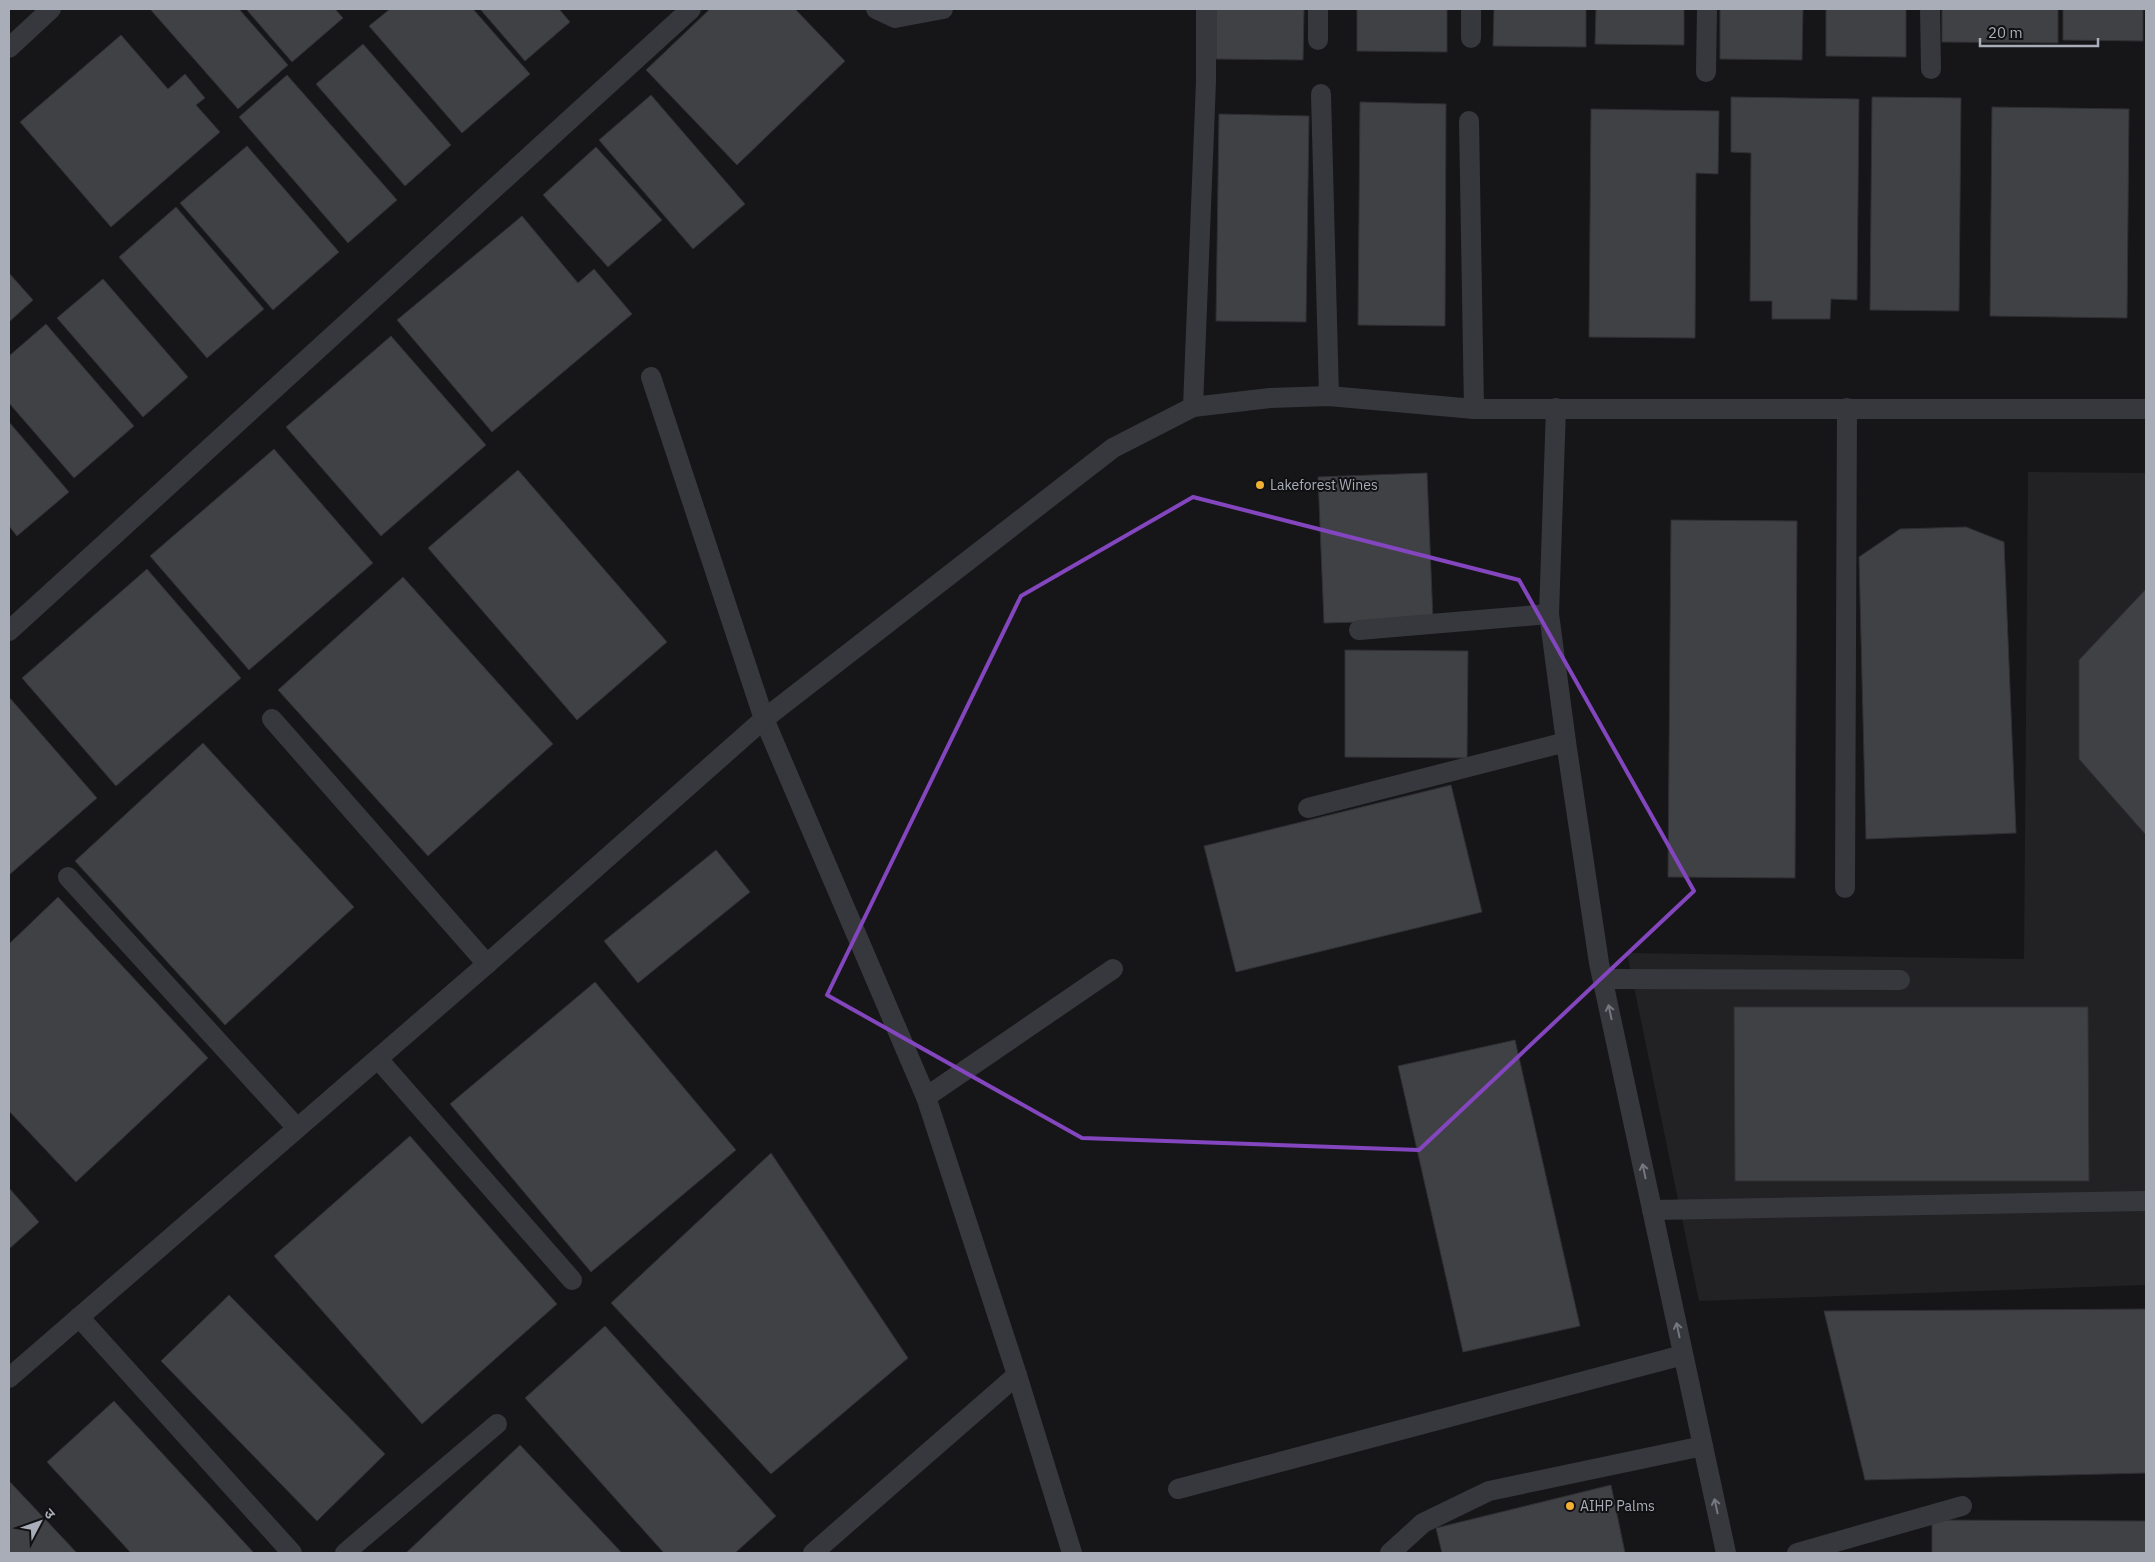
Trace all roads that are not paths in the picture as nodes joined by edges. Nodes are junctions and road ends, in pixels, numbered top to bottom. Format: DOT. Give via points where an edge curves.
graph roads {
  1 [pos="51,9"];
  2 [pos="690,9"];
  3 [pos="876,9"];
  4 [pos="943,9"];
  5 [pos="1206,9"];
  6 [pos="1318,9"];
  7 [pos="1471,9"];
  8 [pos="1707,9"];
  9 [pos="1930,9"];
  10 [pos="1471,38"];
  11 [pos="1318,40"];
  12 [pos="9,48"];
  13 [pos="1932,69"];
  14 [pos="1706,72"];
  15 [pos="1321,94"];
  16 [pos="1469,122"];
  17 [pos="651,377"];
  18 [pos="1329,396"];
  19 [pos="1193,407"];
  20 [pos="1556,408"];
  21 [pos="1847,408"];
  22 [pos="1474,409"];
  23 [pos="2146,409"];
  24 [pos="1549,614"];
  25 [pos="1360,630"];
  26 [pos="9,631"];
  27 [pos="272,719"];
  28 [pos="764,719"];
  29 [pos="1566,742"];
  30 [pos="1308,808"];
  31 [pos="68,877"];
  32 [pos="1845,888"];
  33 [pos="487,964"];
  34 [pos="1113,969"];
  35 [pos="1602,979"];
  36 [pos="1900,980"];
  37 [pos="378,1059"];
  38 [pos="926,1097"];
  39 [pos="297,1128"];
  40 [pos="2146,1201"];
  41 [pos="1652,1210"];
  42 [pos="572,1280"];
  43 [pos="79,1317"];
  44 [pos="1684,1355"];
  45 [pos="1017,1375"];
  46 [pos="9,1378"];
  47 [pos="497,1424"];
  48 [pos="1703,1446"];
  49 [pos="1178,1489"];
  50 [pos="1962,1506"];
  51 [pos="292,1553"];
  52 [pos="345,1553"];
  53 [pos="813,1553"];
  54 [pos="1072,1553"];
  55 [pos="1390,1553"];
  56 [pos="1726,1553"];
  57 [pos="1797,1553"];
  1 -- 12 [label="lane"];
  2 -- 26 [label="lane"];
  3 -- 4 [label="lane" via="895,18"];
  5 -- 19 [label="lane"];
  6 -- 11 [label="lane"];
  7 -- 10 [label="lane"];
  8 -- 14 [label="lane"];
  9 -- 13 [label="lane"];
  15 -- 18 [label="lane"];
  16 -- 22 [label="lane"];
  17 -- 28 [label="lane"];
  18 -- 19 [label="lane" via="1270,398"];
  18 -- 22 [label="lane"];
  19 -- 28 [label="lane" via="1113,448"];
  20 -- 21 [label="lane"];
  20 -- 22 [label="lane"];
  20 -- 24 [label="lane"];
  21 -- 23 [label="lane"];
  21 -- 32 [label="lane"];
  24 -- 25 [label="lane"];
  24 -- 29 [label="lane"];
  27 -- 33 [label="lane"];
  28 -- 33 [label="lane"];
  28 -- 38 [label="lane"];
  29 -- 30 [label="lane"];
  29 -- 35 [label="lane"];
  31 -- 39 [label="lane"];
  33 -- 37 [label="lane"];
  34 -- 38 [label="lane"];
  35 -- 36 [label="lane"];
  41 -- 35 [label="lane, one-way"];
  37 -- 39 [label="lane"];
  37 -- 42 [label="lane"];
  38 -- 45 [label="lane"];
  39 -- 43 [label="lane"];
  40 -- 41 [label="lane"];
  44 -- 41 [label="lane, one-way"];
  43 -- 46 [label="lane"];
  43 -- 51 [label="lane"];
  44 -- 48 [label="lane"];
  44 -- 49 [label="lane"];
  45 -- 53 [label="lane"];
  45 -- 54 [label="lane"];
  47 -- 52 [label="lane"];
  48 -- 55 [label="lane" via="1489,1491 1423,1523"];
  56 -- 48 [label="lane, one-way"];
  50 -- 57 [label="lane"];
}
